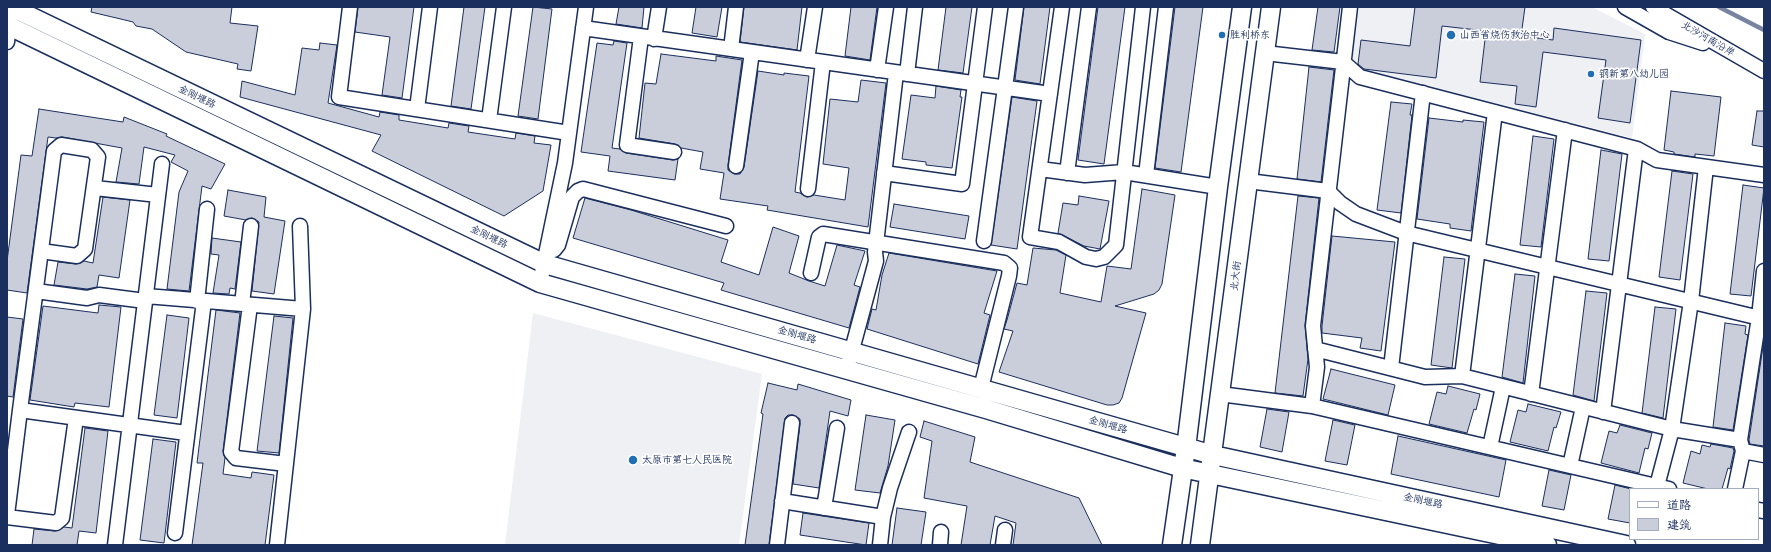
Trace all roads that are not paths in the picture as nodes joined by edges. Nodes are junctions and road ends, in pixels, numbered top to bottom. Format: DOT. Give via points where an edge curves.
graph roads {
  1 [pos="11,7"];
  2 [pos="350,7"];
  3 [pos="430,7"];
  4 [pos="504,7"];
  5 [pos="586,7"];
  6 [pos="659,7"];
  7 [pos="736,7"];
  8 [pos="815,7"];
  9 [pos="886,7"];
  10 [pos="915,7"];
  11 [pos="985,7"];
  12 [pos="1016,7"];
  13 [pos="1062,7"];
  14 [pos="1089,7"];
  15 [pos="1143,7"];
  16 [pos="1166,7"];
  17 [pos="1242,7"];
  18 [pos="1271,7"];
  19 [pos="1350,7"];
  20 [pos="1625,7"];
  21 [pos="1653,7"];
  22 [pos="583,28"];
  23 [pos="8,31"];
  24 [pos="648,38"];
  25 [pos="731,49"];
  26 [pos="1729,51"];
  27 [pos="752,52"];
  28 [pos="1265,53"];
  29 [pos="808,60"];
  30 [pos="823,62"];
  31 [pos="1343,62"];
  32 [pos="877,70"];
  33 [pos="1764,71"];
  34 [pos="902,74"];
  35 [pos="975,84"];
  36 [pos="1005,88"];
  37 [pos="1423,93"];
  38 [pos="1050,94"];
  39 [pos="417,109"];
  40 [pos="1131,111"];
  41 [pos="1495,112"];
  42 [pos="1153,114"];
  43 [pos="489,120"];
  44 [pos="1565,130"];
  45 [pos="569,133"];
  46 [pos="1636,149"];
  47 [pos="674,152"];
  48 [pos="162,164"];
  49 [pos="736,166"];
  50 [pos="1706,167"];
  51 [pos="1040,169"];
  52 [pos="1124,172"];
  53 [pos="884,173"];
  54 [pos="1067,173"];
  55 [pos="1146,175"];
  56 [pos="1764,175"];
  57 [pos="1248,181"];
  58 [pos="1218,187"];
  59 [pos="95,188"];
  60 [pos="808,189"];
  61 [pos="1328,191"];
  62 [pos="158,195"];
  63 [pos="207,210"];
  64 [pos="251,226"];
  65 [pos="300,226"];
  66 [pos="726,226"];
  67 [pos="1406,233"];
  68 [pos="984,241"];
  69 [pos="876,242"];
  70 [pos="1478,250"];
  71 [pos="41,251"];
  72 [pos="545,264"];
  73 [pos="1548,267"];
  74 [pos="1764,271"];
  75 [pos="812,273"];
  76 [pos="540,283"];
  77 [pos="1619,284"];
  78 [pos="36,291"];
  79 [pos="146,298"];
  80 [pos="200,301"];
  81 [pos="1691,301"];
  82 [pos="246,305"];
  83 [pos="303,309"];
  84 [pos="1761,318"];
  85 [pos="1315,349"];
  86 [pos="851,351"];
  87 [pos="1391,368"];
  88 [pos="846,370"];
  89 [pos="1462,376"];
  90 [pos="1503,387"];
  91 [pos="981,388"];
  92 [pos="1220,394"];
  93 [pos="1531,394"];
  94 [pos="1312,406"];
  95 [pos="1583,407"];
  96 [pos="20,410"];
  97 [pos="1604,412"];
  98 [pos="76,418"];
  99 [pos="792,422"];
  100 [pos="130,426"];
  101 [pos="836,428"];
  102 [pos="1672,429"];
  103 [pos="909,432"];
  104 [pos="186,433"];
  105 [pos="1741,446"];
  106 [pos="1186,448"];
  107 [pos="1490,448"];
  108 [pos="1213,455"];
  109 [pos="1764,455"];
  110 [pos="286,464"];
  111 [pos="1570,466"];
  112 [pos="1182,468"];
  113 [pos="1211,475"];
  114 [pos="1663,488"];
  115 [pos="1735,488"];
  116 [pos="782,501"];
  117 [pos="824,508"];
  118 [pos="7,516"];
  119 [pos="883,517"];
  120 [pos="1005,530"];
  121 [pos="175,533"];
  122 [pos="115,545"];
  123 [pos="277,545"];
  124 [pos="777,545"];
  125 [pos="880,545"];
  126 [pos="1003,545"];
  127 [pos="1172,545"];
  128 [pos="1200,545"];
  129 [pos="1547,545"];
  130 [pos="1626,545"];
  1 -- 23 [label="street"];
  1 -- 72 [label="main road, 金刚堰路"];
  2 -- 39 [label="street" via="339,97"];
  3 -- 39 [label="street"];
  4 -- 43 [label="street"];
  5 -- 22 [label="street"];
  6 -- 24 [label="street"];
  7 -- 25 [label="street"];
  8 -- 29 [label="street"];
  9 -- 32 [label="street"];
  10 -- 34 [label="street"];
  11 -- 35 [label="street"];
  12 -- 36 [label="street"];
  13 -- 38 [label="street"];
  14 -- 54 [label="street"];
  15 -- 40 [label="street"];
  16 -- 42 [label="street"];
  17 -- 58 [label="main road"];
  18 -- 28 [label="main road, 北大街"];
  19 -- 31 [label="street"];
  20 -- 26 [label="street" via="1670,32"];
  21 -- 26 [label="street, 北沙河南沿岸"];
  22 -- 24 [label="street"];
  22 -- 45 [label="street"];
  23 -- 76 [label="main road"];
  24 -- 25 [label="street"];
  24 -- 47 [label="street" via="627,145"];
  25 -- 27 [label="street"];
  26 -- 33 [label="street, 北沙河南沿岸"];
  27 -- 29 [label="street"];
  27 -- 49 [label="street"];
  28 -- 31 [label="street"];
  28 -- 57 [label="main road, 北大街"];
  29 -- 30 [label="street"];
  30 -- 32 [label="street"];
  30 -- 60 [label="street"];
  31 -- 37 [label="street" via="1360,77"];
  31 -- 61 [label="street"];
  32 -- 34 [label="street"];
  34 -- 35 [label="street"];
  34 -- 53 [label="street"];
  35 -- 36 [label="street"];
  35 -- 53 [label="street" via="962,184"];
  36 -- 38 [label="street"];
  36 -- 68 [label="street"];
  37 -- 41 [label="street"];
  37 -- 67 [label="street"];
  38 -- 51 [label="street"];
  39 -- 43 [label="street"];
  40 -- 42 [label="street"];
  40 -- 52 [label="street"];
  41 -- 44 [label="street"];
  41 -- 70 [label="street"];
  42 -- 55 [label="street"];
  43 -- 45 [label="street"];
  44 -- 46 [label="street"];
  44 -- 73 [label="street"];
  45 -- 72 [label="street"];
  46 -- 50 [label="street" via="1657,160"];
  46 -- 77 [label="street"];
  48 -- 62 [label="street"];
  50 -- 56 [label="street"];
  50 -- 81 [label="street"];
  51 -- 52 [label="street" via="1030,237 1059,242 1086,257 1096,259 1104,258 1116,245"];
  51 -- 54 [label="street"];
  52 -- 54 [label="street" via="1085,175"];
  52 -- 55 [label="street"];
  53 -- 69 [label="street"];
  55 -- 58 [label="street"];
  57 -- 61 [label="street"];
  57 -- 92 [label="main road, 北大街"];
  58 -- 106 [label="main road"];
  59 -- 62 [label="street"];
  59 -- 71 [label="street" via="85,249 77,256"];
  59 -- 71 [label="street" via="98,157 92,150 60,145 54,151"];
  61 -- 67 [label="street" via="1356,214"];
  61 -- 85 [label="street" via="1313,326"];
  62 -- 79 [label="street"];
  63 -- 80 [label="street"];
  64 -- 82 [label="street"];
  65 -- 83 [label="street"];
  66 -- 72 [label="street" via="583,189 572,198 558,244"];
  67 -- 70 [label="street"];
  67 -- 87 [label="street"];
  69 -- 75 [label="street" via="823,234 819,237"];
  69 -- 86 [label="street" via="876,261"];
  69 -- 91 [label="street" via="1004,263 1010,268"];
  70 -- 73 [label="street"];
  70 -- 89 [label="street"];
  71 -- 78 [label="street"];
  72 -- 76 [label="street"];
  72 -- 86 [label="main road, 金刚堰路"];
  73 -- 77 [label="street"];
  73 -- 93 [label="street"];
  74 -- 84 [label="street"];
  76 -- 88 [label="main road"];
  77 -- 81 [label="street"];
  77 -- 97 [label="street"];
  78 -- 79 [label="street" via="87,298 99,295"];
  78 -- 96 [label="street"];
  79 -- 80 [label="street"];
  79 -- 100 [label="street"];
  80 -- 82 [label="street"];
  80 -- 104 [label="street"];
  81 -- 84 [label="street"];
  81 -- 102 [label="street"];
  82 -- 83 [label="street"];
  82 -- 110 [label="street" via="231,452 236,458"];
  83 -- 110 [label="street"];
  84 -- 105 [label="street"];
  85 -- 87 [label="street"];
  85 -- 94 [label="street" via="1317,367"];
  86 -- 88 [label="street"];
  86 -- 91 [label="main road, 金刚堰路"];
  87 -- 89 [label="street" via="1425,376"];
  88 -- 112 [label="main road"];
  89 -- 90 [label="street"];
  90 -- 93 [label="street"];
  90 -- 107 [label="street"];
  91 -- 106 [label="main road, 金刚堰路"];
  92 -- 94 [label="street"];
  92 -- 108 [label="main road, 北大街"];
  93 -- 95 [label="street"];
  94 -- 107 [label="street"];
  95 -- 97 [label="street"];
  95 -- 111 [label="street"];
  96 -- 98 [label="street"];
  96 -- 118 [label="street"];
  97 -- 102 [label="street"];
  98 -- 100 [label="street"];
  98 -- 118 [label="street" via="62,518 56,523"];
  99 -- 116 [label="street"];
  100 -- 104 [label="street"];
  100 -- 122 [label="street"];
  101 -- 117 [label="street"];
  102 -- 105 [label="street"];
  102 -- 114 [label="street"];
  103 -- 119 [label="street"];
  104 -- 121 [label="street"];
  105 -- 109 [label="street"];
  105 -- 115 [label="street"];
  106 -- 108 [label="main road, 金刚堰路"];
  106 -- 112 [label="main road"];
  107 -- 111 [label="street"];
  108 -- 113 [label="main road, 北大街"];
  108 -- 130 [label="main road, 金刚堰路"];
  110 -- 123 [label="street"];
  111 -- 114 [label="street"];
  112 -- 113 [label="main road"];
  112 -- 127 [label="main road"];
  113 -- 128 [label="main road, 北大街"];
  113 -- 129 [label="main road"];
  116 -- 117 [label="street"];
  116 -- 124 [label="street"];
  117 -- 119 [label="street"];
  119 -- 125 [label="street"];
  120 -- 126 [label="street"];
}
